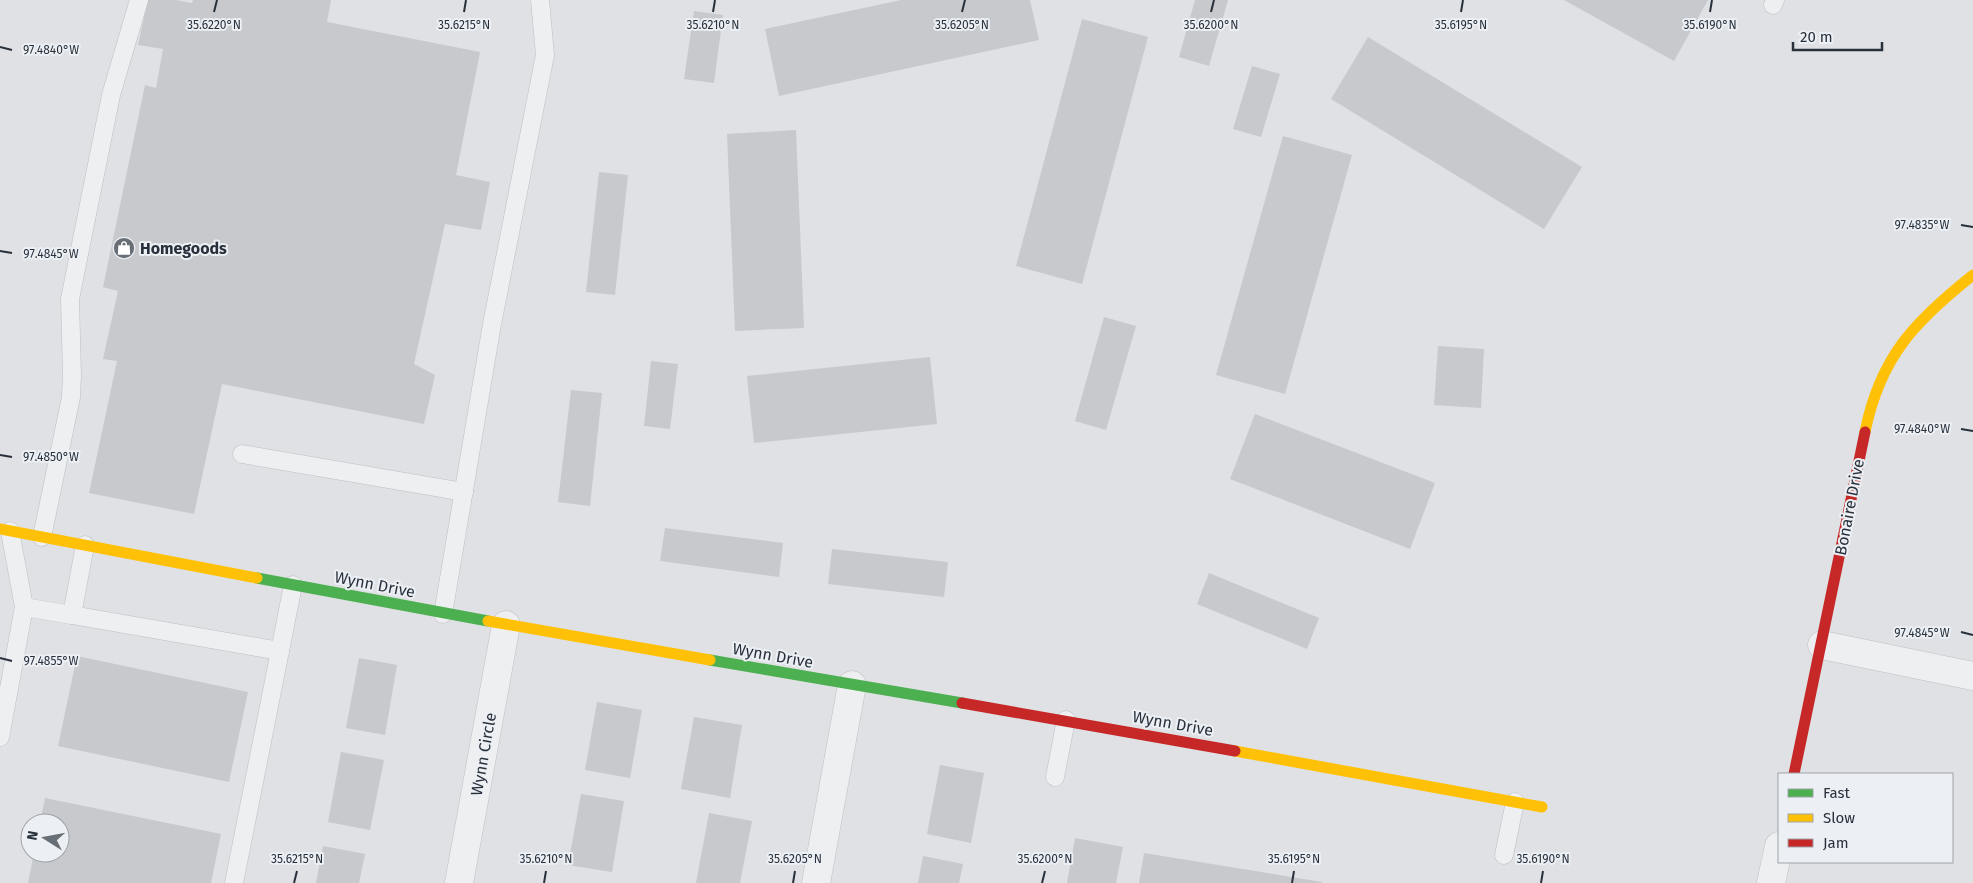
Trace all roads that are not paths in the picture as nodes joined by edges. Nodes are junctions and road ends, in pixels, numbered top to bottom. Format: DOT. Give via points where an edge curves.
graph roads {
  1 [pos="139,0"];
  2 [pos="540,0"];
  3 [pos="1973,275"];
  4 [pos="242,454"];
  5 [pos="464,492"];
  6 [pos="5,530"];
  7 [pos="42,537"];
  8 [pos="85,545"];
  9 [pos="293,585"];
  10 [pos="24,608"];
  11 [pos="443,614"];
  12 [pos="72,615"];
  13 [pos="506,625"];
  14 [pos="1822,645"];
  15 [pos="280,651"];
  16 [pos="1973,676"];
  17 [pos="852,685"];
  18 [pos="1066,720"];
  19 [pos="0,737"];
  20 [pos="1794,773"];
  21 [pos="1055,777"];
  22 [pos="1515,802"];
  23 [pos="1542,807"];
  24 [pos="1778,851"];
  25 [pos="1504,855"];
  26 [pos="234,883"];
  27 [pos="459,883"];
  28 [pos="816,883"];
  29 [pos="1772,883"];
  1 -- 7 [label="lane" via="111,95 70,299 71,398"];
  2 -- 5 [label="lane" via="544,55 492,324"];
  3 -- 14 [label="street, Bonaire Drive" via="1916,323 1882,373 1870,408"];
  4 -- 5 [label="lane"];
  5 -- 11 [label="lane"];
  6 -- 7 [label="street, Wynn Drive"];
  6 -- 10 [label="lane"];
  7 -- 8 [label="street, Wynn Drive"];
  8 -- 9 [label="street, Wynn Drive"];
  8 -- 12 [label="lane"];
  9 -- 11 [label="street, Wynn Drive"];
  9 -- 15 [label="lane"];
  10 -- 12 [label="lane"];
  10 -- 19 [label="lane"];
  11 -- 13 [label="street, Wynn Drive"];
  12 -- 15 [label="lane"];
  13 -- 17 [label="street, Wynn Drive"];
  13 -- 27 [label="street, Wynn Circle"];
  14 -- 16 [label="street"];
  14 -- 20 [label="street, Bonaire Drive"];
  15 -- 26 [label="lane"];
  17 -- 18 [label="street, Wynn Drive"];
  17 -- 28 [label="street"];
  18 -- 21 [label="lane"];
  18 -- 22 [label="street, Wynn Drive"];
  22 -- 23 [label="street, Wynn Drive"];
  22 -- 25 [label="lane"];
  24 -- 29 [label="street"];
}
